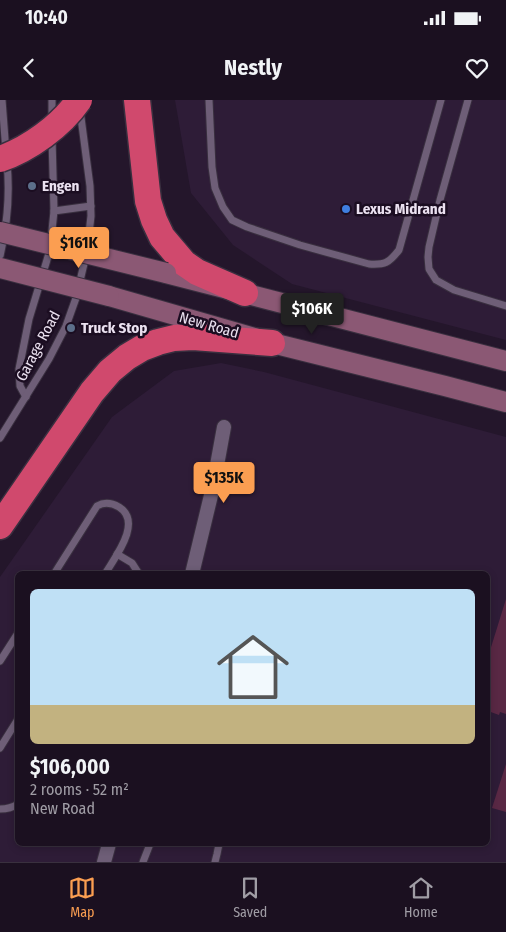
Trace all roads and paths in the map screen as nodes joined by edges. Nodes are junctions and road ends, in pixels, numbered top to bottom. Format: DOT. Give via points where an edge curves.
graph roads {
  1 [pos="2,100"];
  2 [pos="52,100"];
  3 [pos="78,100"];
  4 [pos="136,100"];
  5 [pos="209,100"];
  6 [pos="441,100"];
  7 [pos="468,100"];
  8 [pos="0,159"];
  9 [pos="91,206"];
  10 [pos="54,210"];
  11 [pos="0,232"];
  12 [pos="0,256"];
  13 [pos="0,268"];
  14 [pos="245,293"];
  15 [pos="506,306"];
  16 [pos="272,343"];
  17 [pos="506,361"];
  18 [pos="26,398"];
  19 [pos="506,402"];
  20 [pos="224,428"];
  21 [pos="0,438"];
  22 [pos="0,526"];
  23 [pos="117,554"];
  24 [pos="56,571"];
  25 [pos="107,571"];
  26 [pos="138,571"];
  27 [pos="193,571"];
  28 [pos="15,638"];
  29 [pos="0,661"];
  30 [pos="15,724"];
  31 [pos="0,748"];
  32 [pos="15,806"];
  33 [pos="0,809"];
  34 [pos="108,846"];
  35 [pos="149,846"];
  36 [pos="219,846"];
  37 [pos="104,862"];
  38 [pos="143,862"];
  39 [pos="214,862"];
  1 -- 12 [label="lane" via="8,196"];
  2 -- 10 [label="lane, Garage Road"];
  3 -- 8 [label="highway, bridge" via="58,123 36,140"];
  3 -- 9 [label="lane, Garage Road"];
  4 -- 14 [label="highway" via="148,201 162,237 184,263 197,272"];
  5 -- 6 [label="lane" via="215,188 232,220 300,245 378,265 391,260 399,250"];
  7 -- 15 [label="lane" via="437,209 429,246 429,270 436,280 454,290"];
  9 -- 10 [label="lane"];
  9 -- 18 [label="lane, Garage Road" via="87,251 76,298 66,326"];
  10 -- 18 [label="lane, Garage Road" via="50,250 29,319 19,369 20,386"];
  11 -- 14 [label="main road, bridge"];
  13 -- 16 [label="main road, New Road, bridge"];
  14 -- 17 [label="main road"];
  16 -- 19 [label="main road, New Road"];
  16 -- 22 [label="highway" via="174,338 142,348 128,357 110,371 92,392"];
  18 -- 21 [label="lane, Garage Road"];
  20 -- 27 [label="street"];
  23 -- 24 [label="lane" via="127,536 129,521 121,508 112,503 100,504"];
  23 -- 25 [label="lane"];
  23 -- 26 [label="lane" via="132,563"];
  28 -- 29 [label="lane"];
  30 -- 31 [label="lane"];
  32 -- 33 [label="lane"];
  34 -- 37 [label="street"];
  35 -- 38 [label="lane"];
  36 -- 39 [label="lane"];
}
